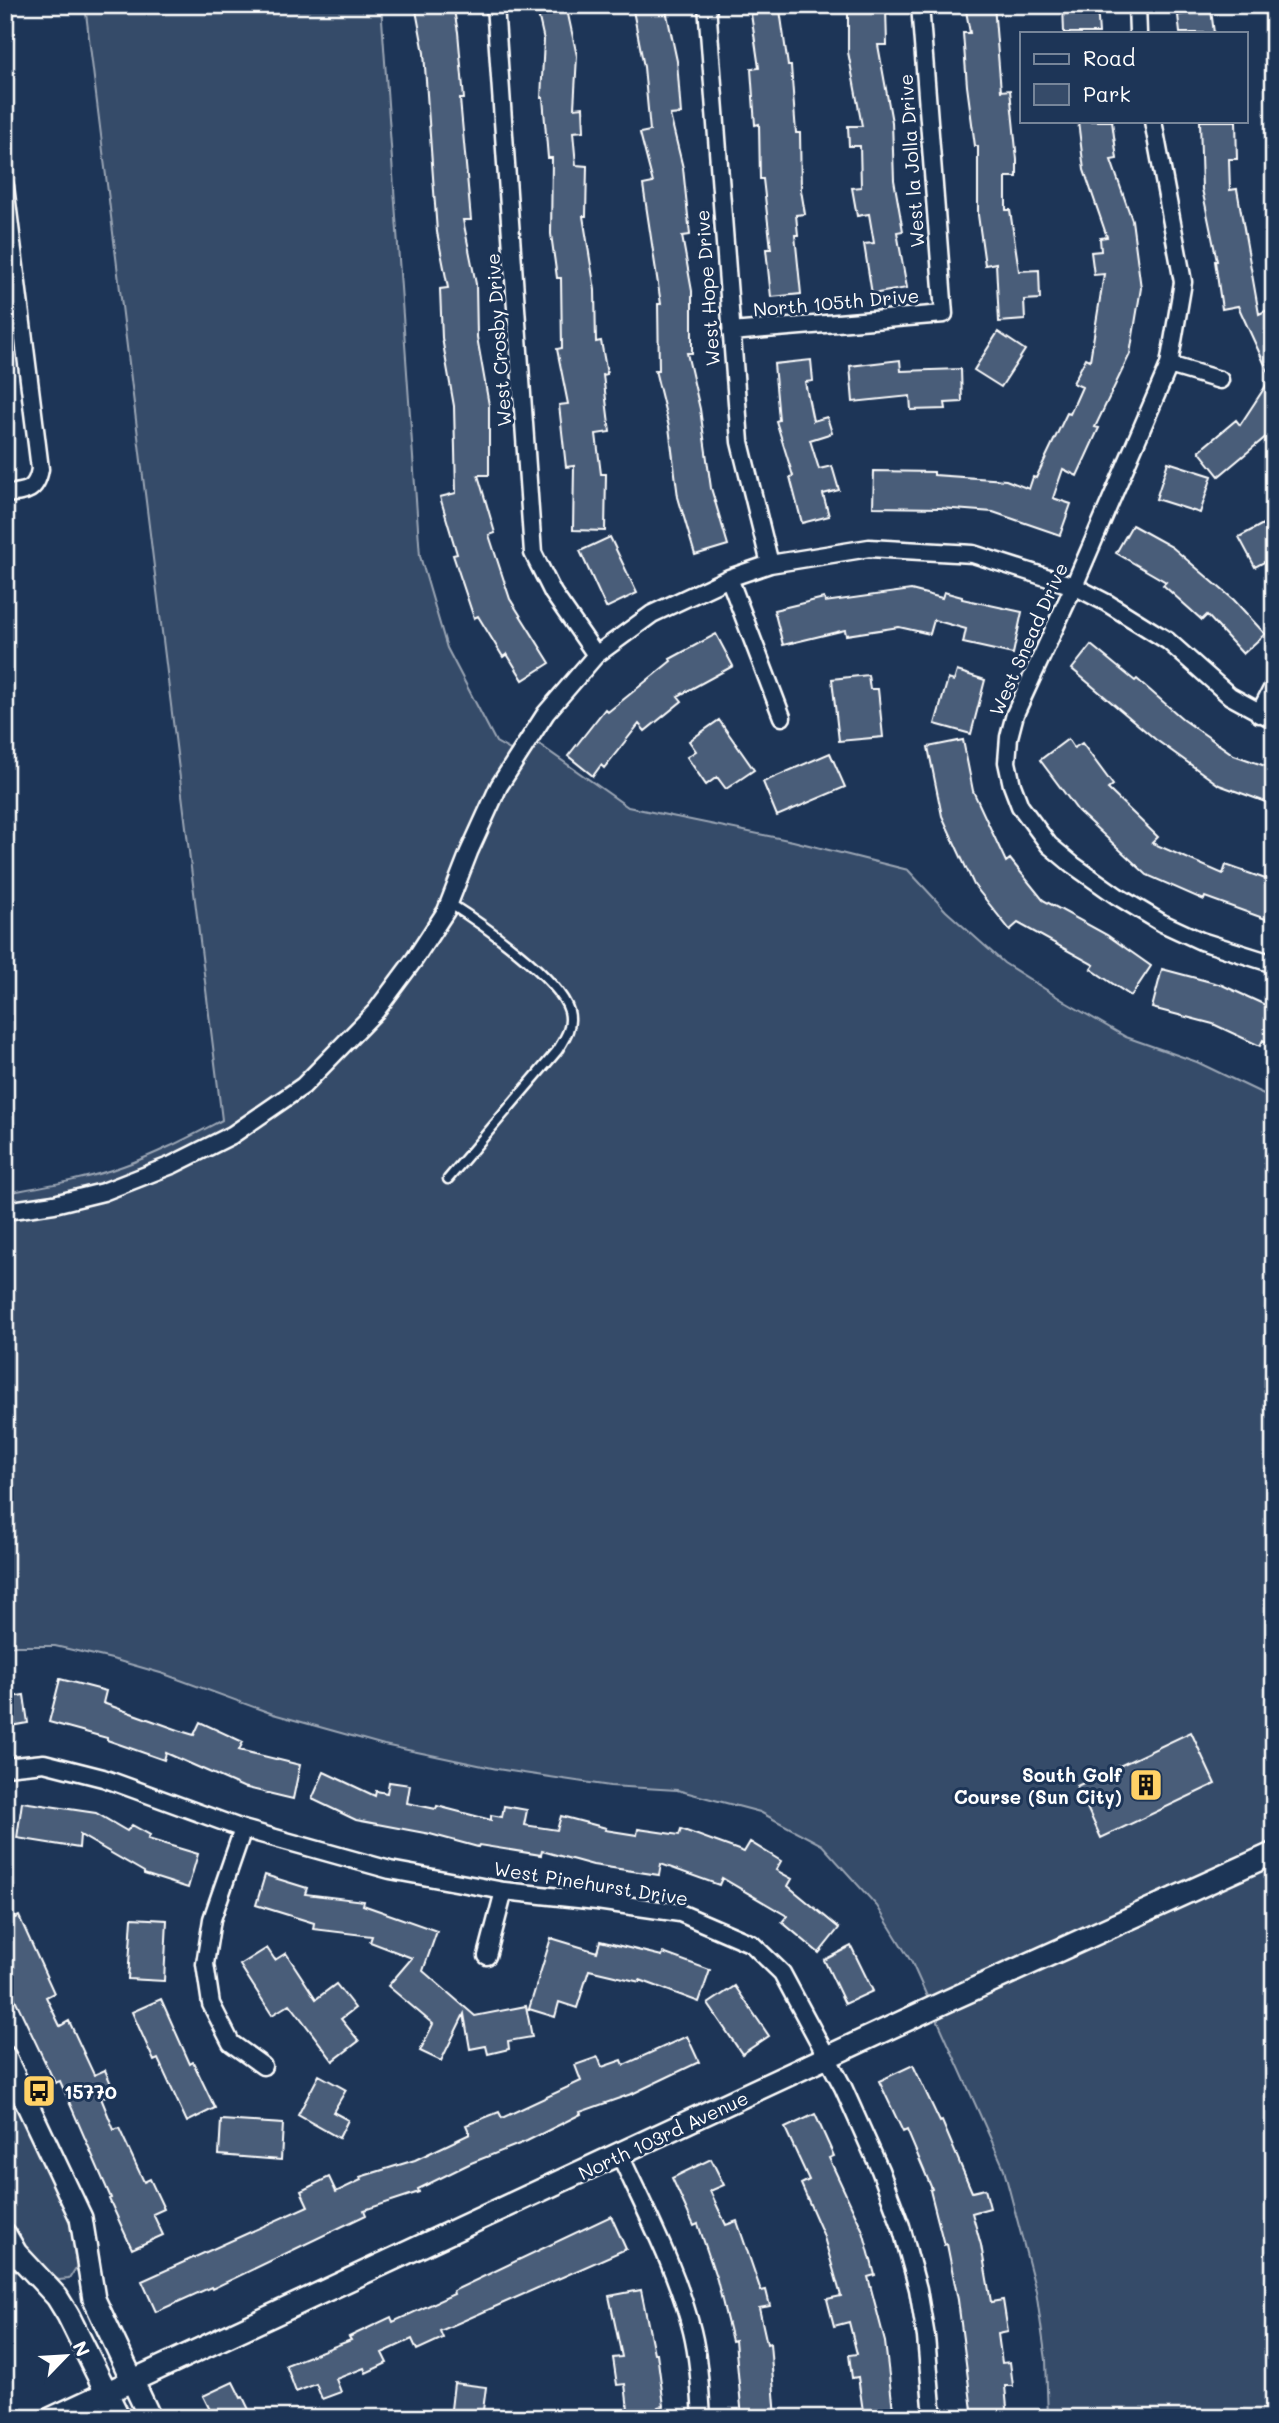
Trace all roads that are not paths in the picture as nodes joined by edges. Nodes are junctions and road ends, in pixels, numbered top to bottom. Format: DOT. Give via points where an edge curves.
graph roads {
  1 [pos="495,5"];
  2 [pos="708,5"];
  3 [pos="920,5"];
  4 [pos="1137,5"];
  5 [pos="1138,32"];
  6 [pos="1153,122"];
  7 [pos="5,186"];
  8 [pos="944,314"];
  9 [pos="731,332"];
  10 [pos="1168,365"];
  11 [pos="1220,380"];
  12 [pos="5,494"];
  13 [pos="770,564"];
  14 [pos="729,578"];
  15 [pos="1074,586"];
  16 [pos="596,655"];
  17 [pos="1274,685"];
  18 [pos="782,717"];
  19 [pos="1266,717"];
  20 [pos="449,903"];
  21 [pos="1274,964"];
  22 [pos="448,1179"];
  23 [pos="5,1211"];
  24 [pos="5,1767"];
  25 [pos="243,1829"];
  26 [pos="1274,1853"];
  27 [pos="504,1891"];
  28 [pos="487,1956"];
  29 [pos="5,2057"];
  30 [pos="828,2059"];
  31 [pos="263,2066"];
  32 [pos="620,2155"];
  33 [pos="5,2234"];
  34 [pos="132,2380"];
  35 [pos="107,2391"];
  36 [pos="52,2418"];
  37 [pos="119,2418"];
  38 [pos="150,2418"];
  39 [pos="702,2418"];
  40 [pos="933,2418"];
  1 -- 16 [label="street, West Crosby Drive" via="533,553 553,593"];
  2 -- 9 [label="street, West Hope Drive"];
  3 -- 8 [label="street, West la Jolla Drive"];
  4 -- 5 [label="street"];
  6 -- 10 [label="street, West Snead Drive" via="1183,282"];
  7 -- 12 [label="street" via="40,469 31,489"];
  8 -- 9 [label="street, North 105th Drive"];
  9 -- 13 [label="street, West Hope Drive" via="740,442"];
  10 -- 11 [label="street"];
  10 -- 15 [label="street, West Snead Drive"];
  13 -- 14 [label="street"];
  13 -- 15 [label="street" via="869,548 973,554"];
  14 -- 16 [label="street" via="652,614"];
  14 -- 18 [label="street"];
  15 -- 19 [label="street" via="1168,641 1230,696"];
  15 -- 21 [label="street, West Snead Drive" via="1015,714 1009,737 1007,762 1020,806 1049,845 1116,897 1202,941"];
  16 -- 20 [label="street" via="546,713 499,786"];
  17 -- 19 [label="street"];
  20 -- 22 [label="lane" via="546,979 566,1004 570,1024 557,1051"];
  20 -- 23 [label="street" via="376,1011 303,1086 262,1115 196,1154 121,1186"];
  24 -- 25 [label="street, West Pinehurst Drive" via="44,1763 103,1777"];
  25 -- 27 [label="street, West Pinehurst Drive" via="390,1870"];
  25 -- 31 [label="street" via="212,1919 205,1964 211,2004 231,2043"];
  26 -- 30 [label="street, North 103rd Avenue"];
  27 -- 28 [label="street"];
  27 -- 30 [label="street, West Pinehurst Drive" via="680,1913 752,1944 782,1973"];
  29 -- 34 [label="street" via="81,2218 94,2299"];
  30 -- 32 [label="street, North 103rd Avenue"];
  30 -- 40 [label="street, West Pinehurst Drive" via="901,2226 926,2337"];
  32 -- 34 [label="street, North 103rd Avenue"];
  32 -- 39 [label="street" via="670,2265 691,2329"];
  33 -- 35 [label="street" via="16,2253 57,2297"];
  34 -- 35 [label="street, North 103rd Avenue"];
  34 -- 38 [label="street"];
  35 -- 36 [label="street, North 103rd Avenue"];
  35 -- 37 [label="street"];
}
